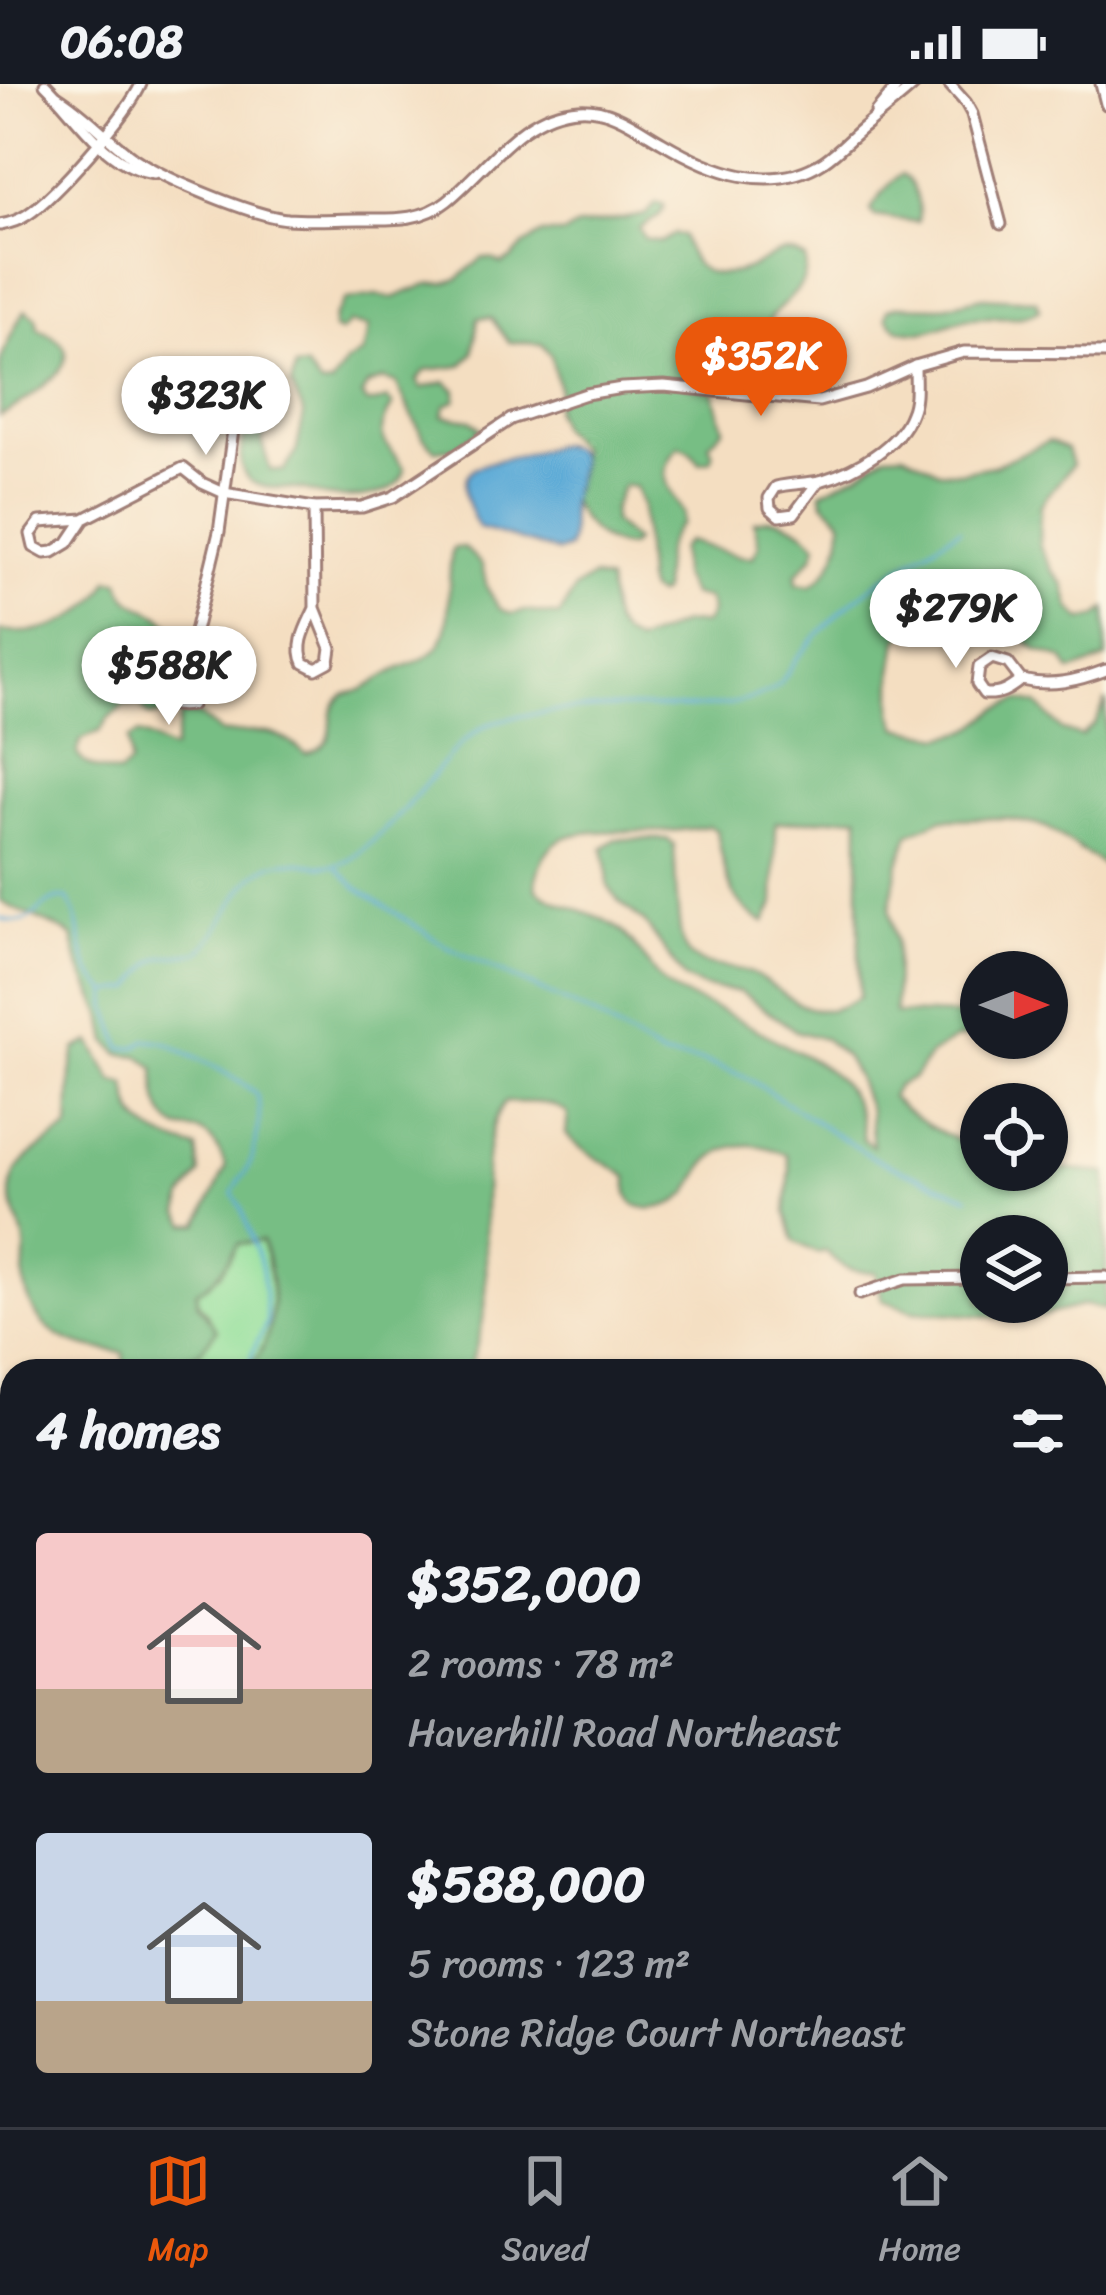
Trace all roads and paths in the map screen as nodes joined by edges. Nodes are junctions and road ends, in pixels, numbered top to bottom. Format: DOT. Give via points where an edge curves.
graph roads {
  1 [pos="45,84"];
  2 [pos="141,84"];
  3 [pos="899,84"];
  4 [pos="915,84"];
  5 [pos="949,84"];
  6 [pos="1101,84"];
  7 [pos="1106,104"];
  8 [pos="866,124"];
  9 [pos="102,138"];
  10 [pos="1001,224"];
  11 [pos="0,225"];
  12 [pos="1106,353"];
  13 [pos="915,366"];
  14 [pos="233,430"];
  15 [pos="818,482"];
  16 [pos="224,494"];
  17 [pos="314,508"];
  18 [pos="84,519"];
  19 [pos="315,608"];
  20 [pos="190,652"];
  21 [pos="1106,670"];
  22 [pos="1021,680"];
  23 [pos="1106,1277"];
  24 [pos="960,1278"];
  25 [pos="1068,1278"];
  26 [pos="860,1294"];
  1 -- 9 [label="street"];
  2 -- 9 [label="street"];
  3 -- 8 [label="street"];
  4 -- 8 [label="street"];
  5 -- 10 [label="street" via="972,114"];
  6 -- 7 [label="street"];
  8 -- 9 [label="street" via="810,168 757,178 696,162 601,111 563,111 517,136 438,208 397,219 271,216 159,174"];
  9 -- 11 [label="street" via="34,210"];
  12 -- 13 [label="street" via="964,352"];
  13 -- 15 [label="street" via="915,399 891,443"];
  13 -- 17 [label="street" via="819,400 664,386 586,394 511,419 393,497"];
  14 -- 14 [label="street" via="222,383 229,370 242,369 252,388"];
  14 -- 16 [label="street"];
  15 -- 15 [label="street" via="776,487 770,508 794,514"];
  16 -- 17 [label="street"];
  16 -- 18 [label="street" via="183,468"];
  16 -- 20 [label="street"];
  17 -- 19 [label="street"];
  18 -- 18 [label="street" via="62,548 34,547 40,522"];
  19 -- 19 [label="street" via="300,649 316,669 331,648"];
  20 -- 20 [label="street" via="168,676 169,704 196,700"];
  21 -- 22 [label="street" via="1050,684"];
  22 -- 22 [label="street" via="992,658 979,667 977,683 985,694 1002,694"];
  23 -- 25 [label="street"];
  24 -- 26 [label="street" via="905,1279"];
}
